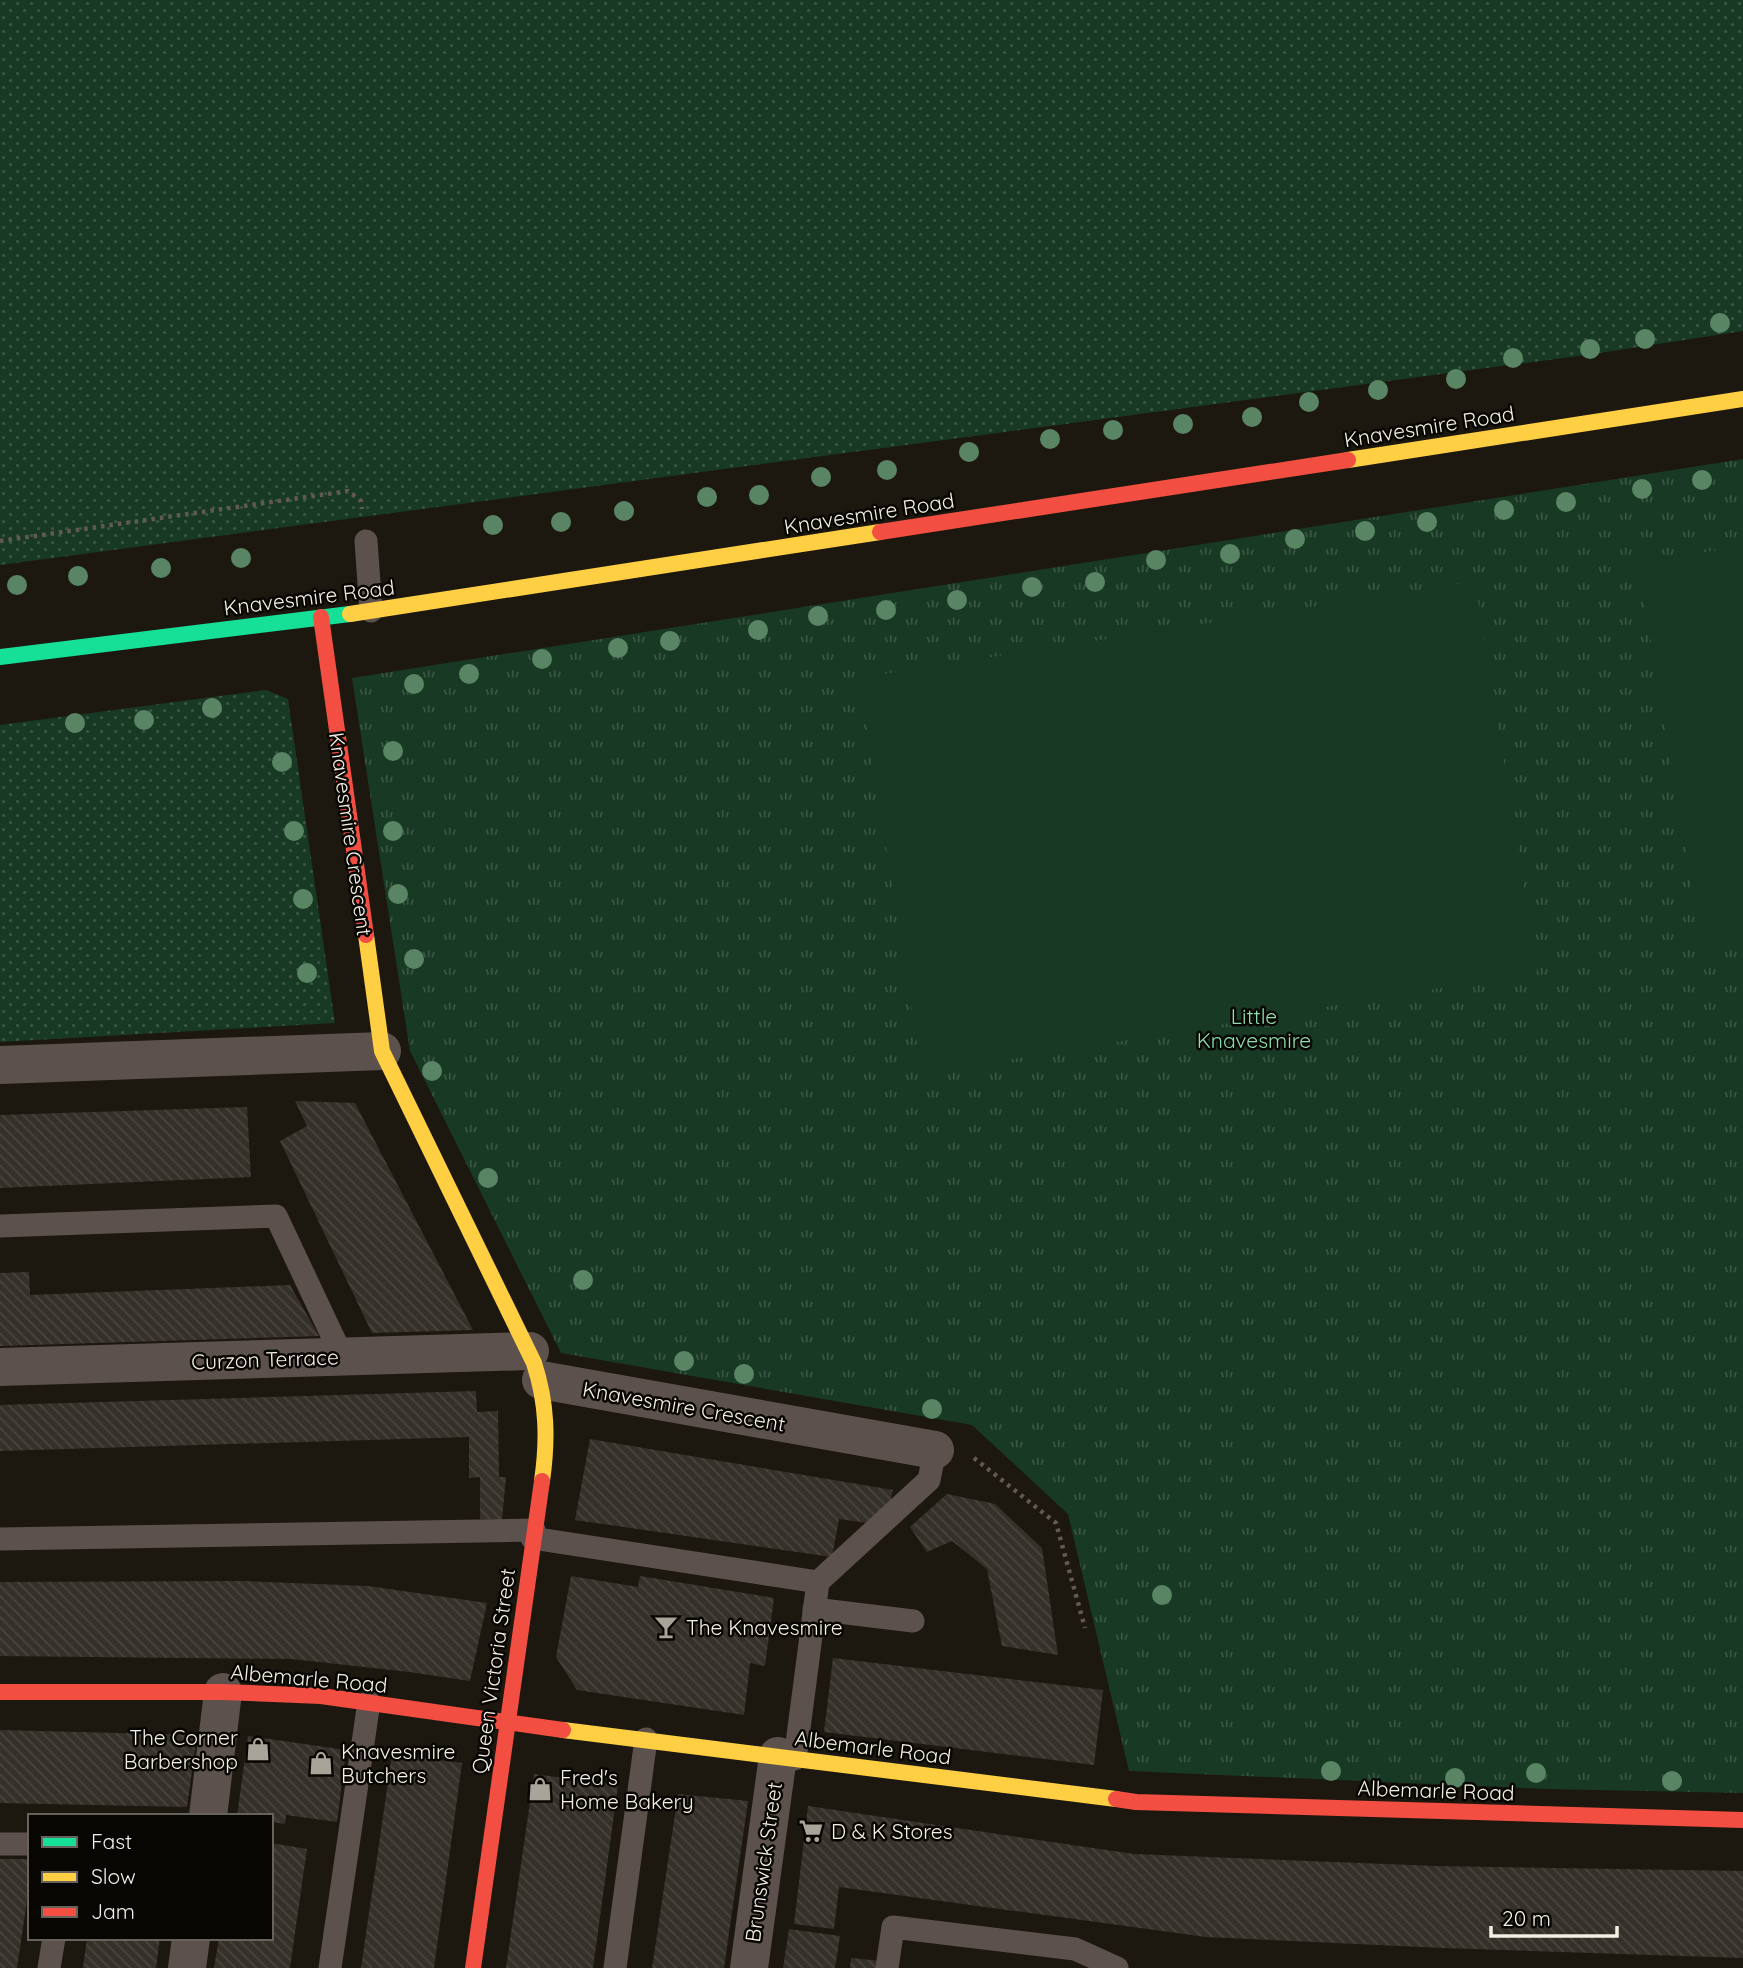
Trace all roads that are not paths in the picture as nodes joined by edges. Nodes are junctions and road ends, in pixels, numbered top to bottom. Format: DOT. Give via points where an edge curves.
graph roads {
  1 [pos="1743,399"];
  2 [pos="366,541"];
  3 [pos="371,611"];
  4 [pos="321,617"];
  5 [pos="0,657"];
  6 [pos="382,1051"];
  7 [pos="0,1065"];
  8 [pos="0,1226"];
  9 [pos="342,1356"];
  10 [pos="536,1365"];
  11 [pos="0,1367"];
  12 [pos="935,1450"];
  13 [pos="533,1534"];
  14 [pos="0,1539"];
  15 [pos="818,1582"];
  16 [pos="814,1609"];
  17 [pos="913,1621"];
  18 [pos="0,1692"];
  19 [pos="223,1692"];
  20 [pos="369,1702"];
  21 [pos="508,1723"];
  22 [pos="646,1739"];
  23 [pos="786,1757"];
  24 [pos="208,1814"];
  25 [pos="1743,1821"];
  26 [pos="0,1844"];
  27 [pos="28,1844"];
  28 [pos="54,1940"];
  29 [pos="191,1940"];
  30 [pos="49,1968"];
  31 [pos="187,1968"];
  32 [pos="330,1968"];
  33 [pos="473,1968"];
  34 [pos="615,1968"];
  35 [pos="748,1968"];
  36 [pos="887,1968"];
  37 [pos="1117,1968"];
  1 -- 3 [label="street, Knavesmire Road"];
  2 -- 3 [label="lane"];
  3 -- 4 [label="street, Knavesmire Road"];
  4 -- 5 [label="street, Knavesmire Road"];
  4 -- 6 [label="street, Knavesmire Crescent"];
  6 -- 7 [label="street"];
  6 -- 10 [label="street, Knavesmire Crescent"];
  8 -- 9 [label="lane" via="276,1216"];
  9 -- 10 [label="street, Curzon Terrace"];
  9 -- 11 [label="street, Curzon Terrace"];
  10 -- 12 [label="street, Knavesmire Crescent"];
  10 -- 13 [label="street, Queen Victoria Street" via="548,1415"];
  12 -- 15 [label="lane" via="929,1480"];
  13 -- 14 [label="lane"];
  13 -- 15 [label="lane"];
  13 -- 21 [label="street, Queen Victoria Street"];
  15 -- 16 [label="lane"];
  16 -- 17 [label="lane"];
  16 -- 23 [label="lane"];
  18 -- 19 [label="street, Albemarle Road"];
  19 -- 20 [label="street, Albemarle Road"];
  19 -- 24 [label="street"];
  20 -- 21 [label="street, Albemarle Road"];
  20 -- 32 [label="lane"];
  21 -- 22 [label="street, Albemarle Road"];
  21 -- 33 [label="street, Queen Victoria Street"];
  22 -- 23 [label="street, Albemarle Road"];
  22 -- 34 [label="lane"];
  23 -- 25 [label="street, Albemarle Road" via="1136,1802"];
  23 -- 35 [label="street, Brunswick Street"];
  26 -- 27 [label="lane"];
  28 -- 30 [label="lane"];
  29 -- 31 [label="street"];
  36 -- 37 [label="lane" via="893,1927 1075,1949"];
}
